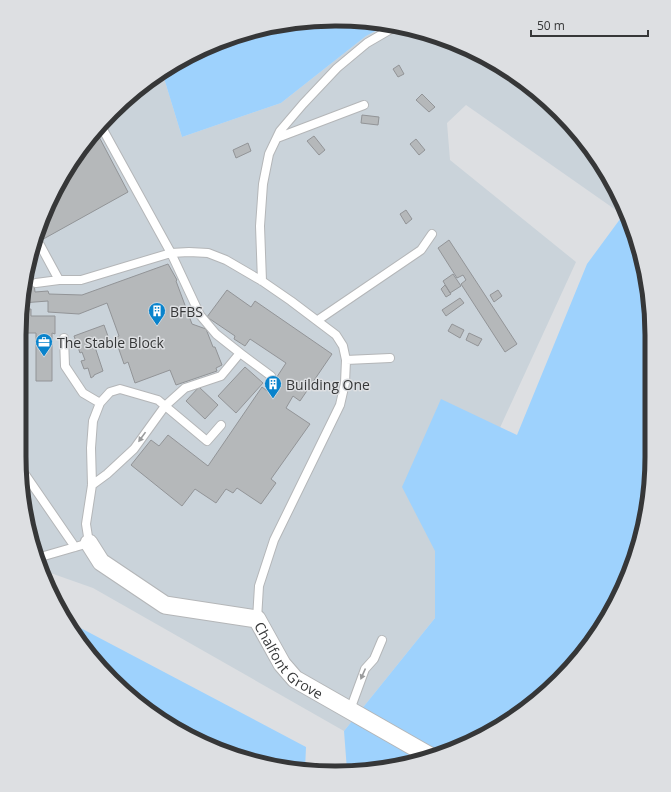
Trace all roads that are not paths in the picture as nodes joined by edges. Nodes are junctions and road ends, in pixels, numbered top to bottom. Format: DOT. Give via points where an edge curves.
graph roads {
  1 [pos="388,31"];
  2 [pos="364,105"];
  3 [pos="103,131"];
  4 [pos="276,138"];
  5 [pos="432,234"];
  6 [pos="40,245"];
  7 [pos="171,254"];
  8 [pos="59,280"];
  9 [pos="262,281"];
  10 [pos="36,283"];
  11 [pos="318,320"];
  12 [pos="64,338"];
  13 [pos="240,353"];
  14 [pos="390,358"];
  15 [pos="346,360"];
  16 [pos="271,376"];
  17 [pos="100,403"];
  18 [pos="165,406"];
  19 [pos="221,425"];
  20 [pos="27,476"];
  21 [pos="92,485"];
  22 [pos="82,545"];
  23 [pos="42,556"];
  24 [pos="257,619"];
  25 [pos="382,640"];
  26 [pos="350,710"];
  27 [pos="424,753"];
  1 -- 4 [label="lane" via="367,43 337,68"];
  2 -- 4 [label="lane"];
  3 -- 7 [label="lane"];
  4 -- 9 [label="lane" via="269,154 263,184 260,226"];
  5 -- 11 [label="lane" via="421,250"];
  6 -- 8 [label="lane"];
  7 -- 8 [label="lane" via="81,280"];
  7 -- 9 [label="lane" via="208,253 226,260"];
  7 -- 13 [label="lane" via="200,315 216,334"];
  8 -- 10 [label="lane"];
  9 -- 11 [label="lane"];
  11 -- 15 [label="lane" via="336,335 343,346"];
  12 -- 17 [label="lane" via="65,366 83,393"];
  13 -- 16 [label="lane"];
  13 -- 18 [label="lane" via="221,376 185,388"];
  14 -- 15 [label="lane"];
  15 -- 24 [label="lane" via="345,383 340,405 291,503 266,561 259,586"];
  17 -- 18 [label="lane" via="110,392 120,389 158,400"];
  17 -- 21 [label="lane" via="94,420 91,448"];
  18 -- 19 [label="lane" via="207,441"];
  18 -- 21 [label="lane, one-way" via="134,448"];
  20 -- 22 [label="lane"];
  21 -- 22 [label="lane"];
  22 -- 23 [label="lane"];
  22 -- 24 [label="street, Chalfont Grove" via="101,562 165,605"];
  24 -- 26 [label="street, Chalfont Grove" via="282,664 295,679"];
  25 -- 26 [label="lane, one-way" via="374,659 365,669"];
  26 -- 27 [label="street, Chalfont Grove"];
}
